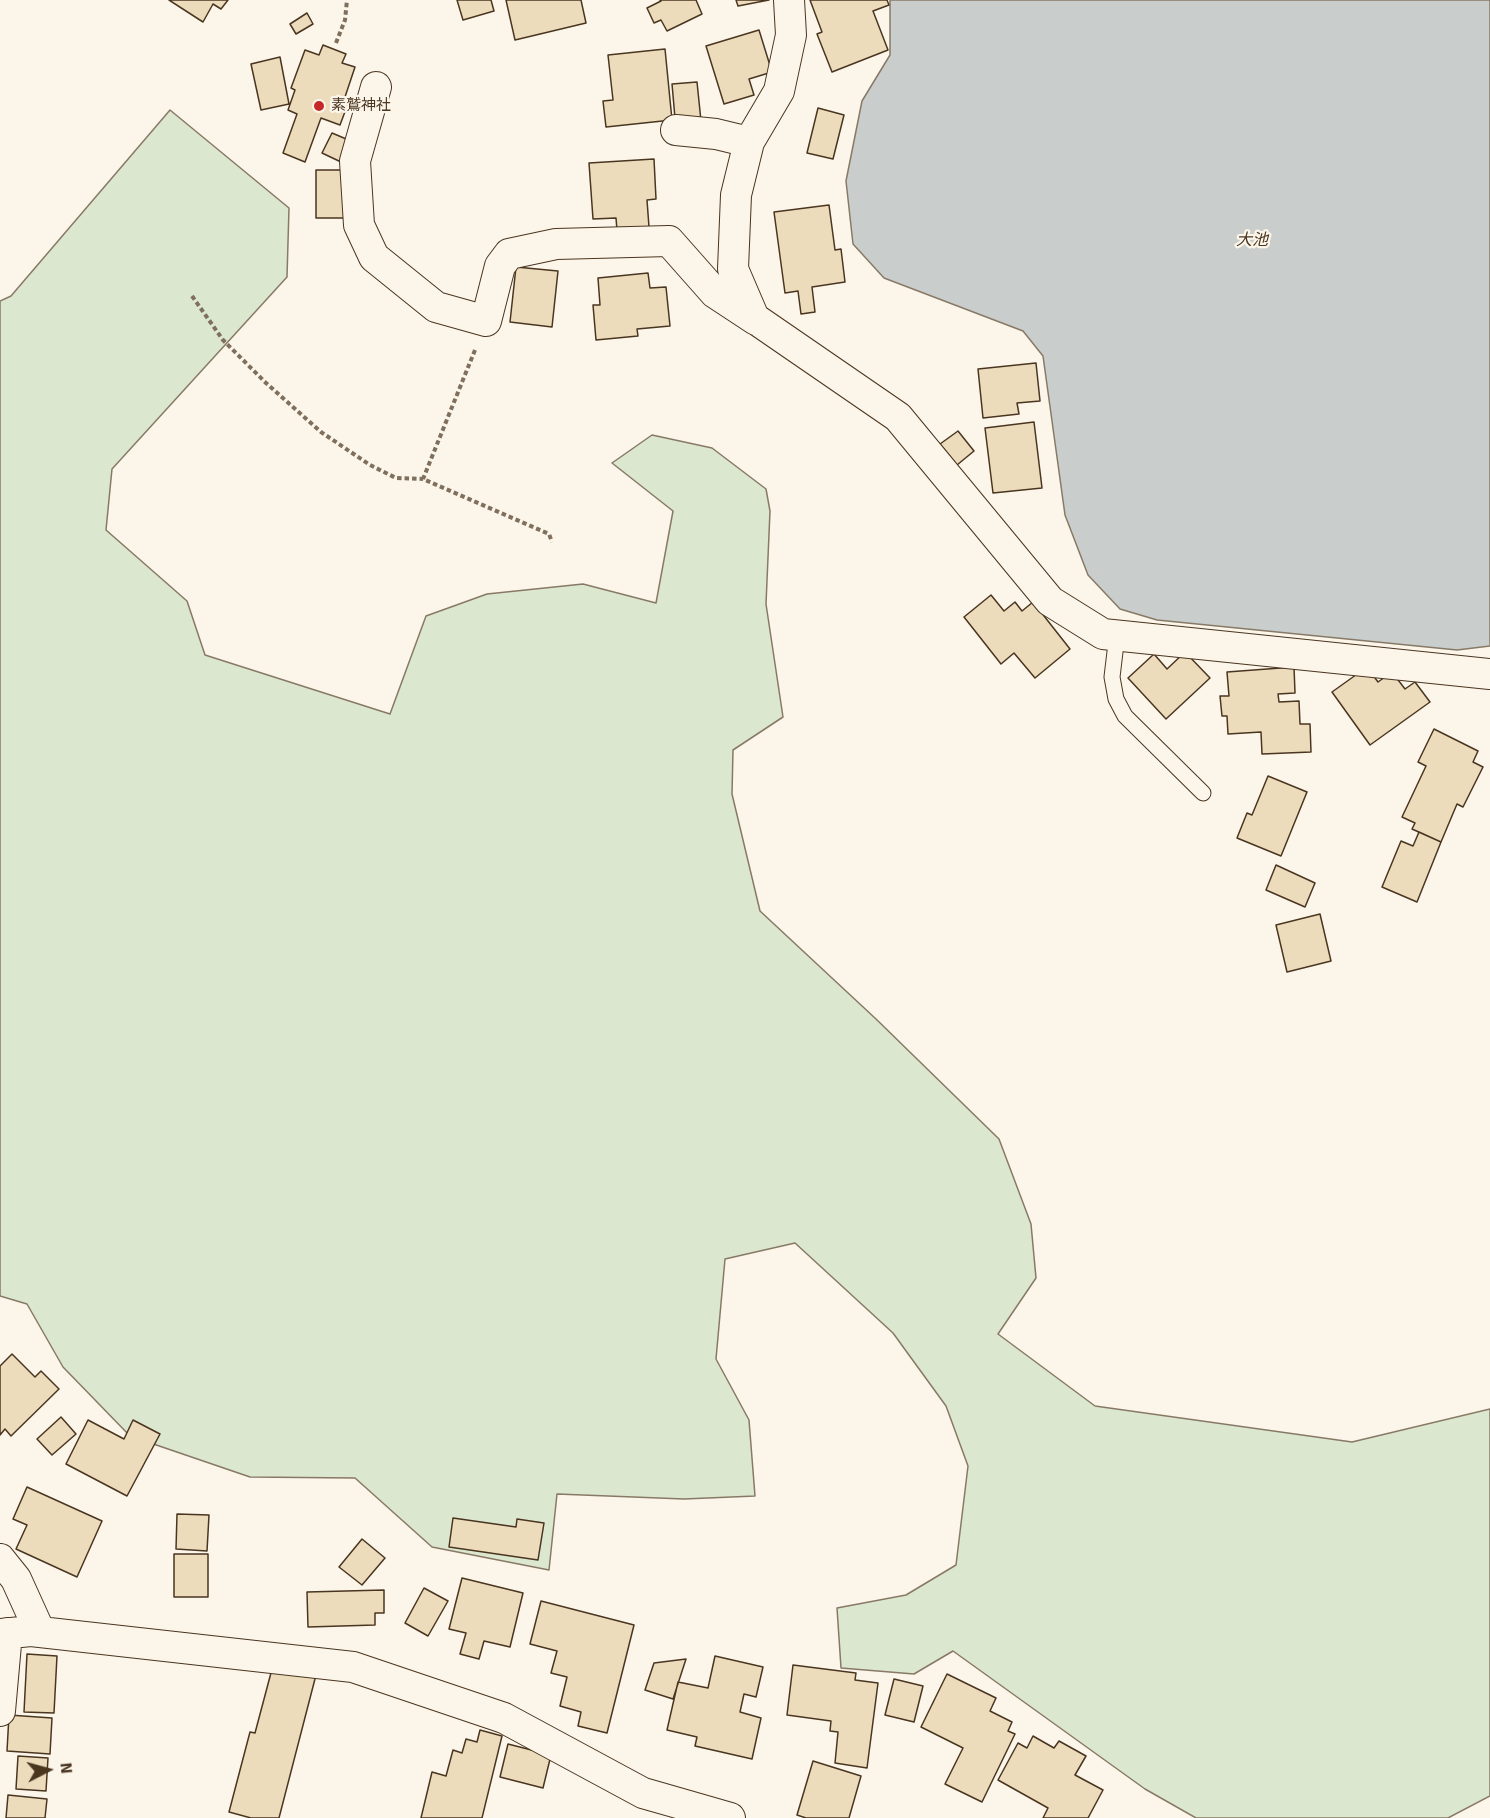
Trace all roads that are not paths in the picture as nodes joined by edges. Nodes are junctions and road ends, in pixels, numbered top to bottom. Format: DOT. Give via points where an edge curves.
graph roads {
  1 [pos="789,0"];
  2 [pos="376,87"];
  3 [pos="676,130"];
  4 [pos="749,142"];
  5 [pos="781,336"];
  6 [pos="1117,635"];
  7 [pos="1490,674"];
  8 [pos="1203,793"];
  9 [pos="0,1558"];
  10 [pos="40,1632"];
  11 [pos="4,1634"];
  12 [pos="0,1712"];
  13 [pos="730,1818"];
  1 -- 4 [label="street" via="791,35 779,92"];
  2 -- 5 [label="street" via="355,161 359,225 374,257 436,307 486,321 500,266 509,254 556,244 669,241 715,293"];
  3 -- 4 [label="street"];
  4 -- 5 [label="street" via="736,195 733,268 754,318"];
  5 -- 6 [label="street" via="898,417 1050,601 1102,634"];
  6 -- 7 [label="street"];
  6 -- 8 [label="lane" via="1112,677 1116,699 1125,716"];
  9 -- 10 [label="street" via="16,1579"];
  10 -- 11 [label="street"];
  10 -- 13 [label="street" via="353,1667 504,1718 643,1792"];
  11 -- 12 [label="street"];
}
